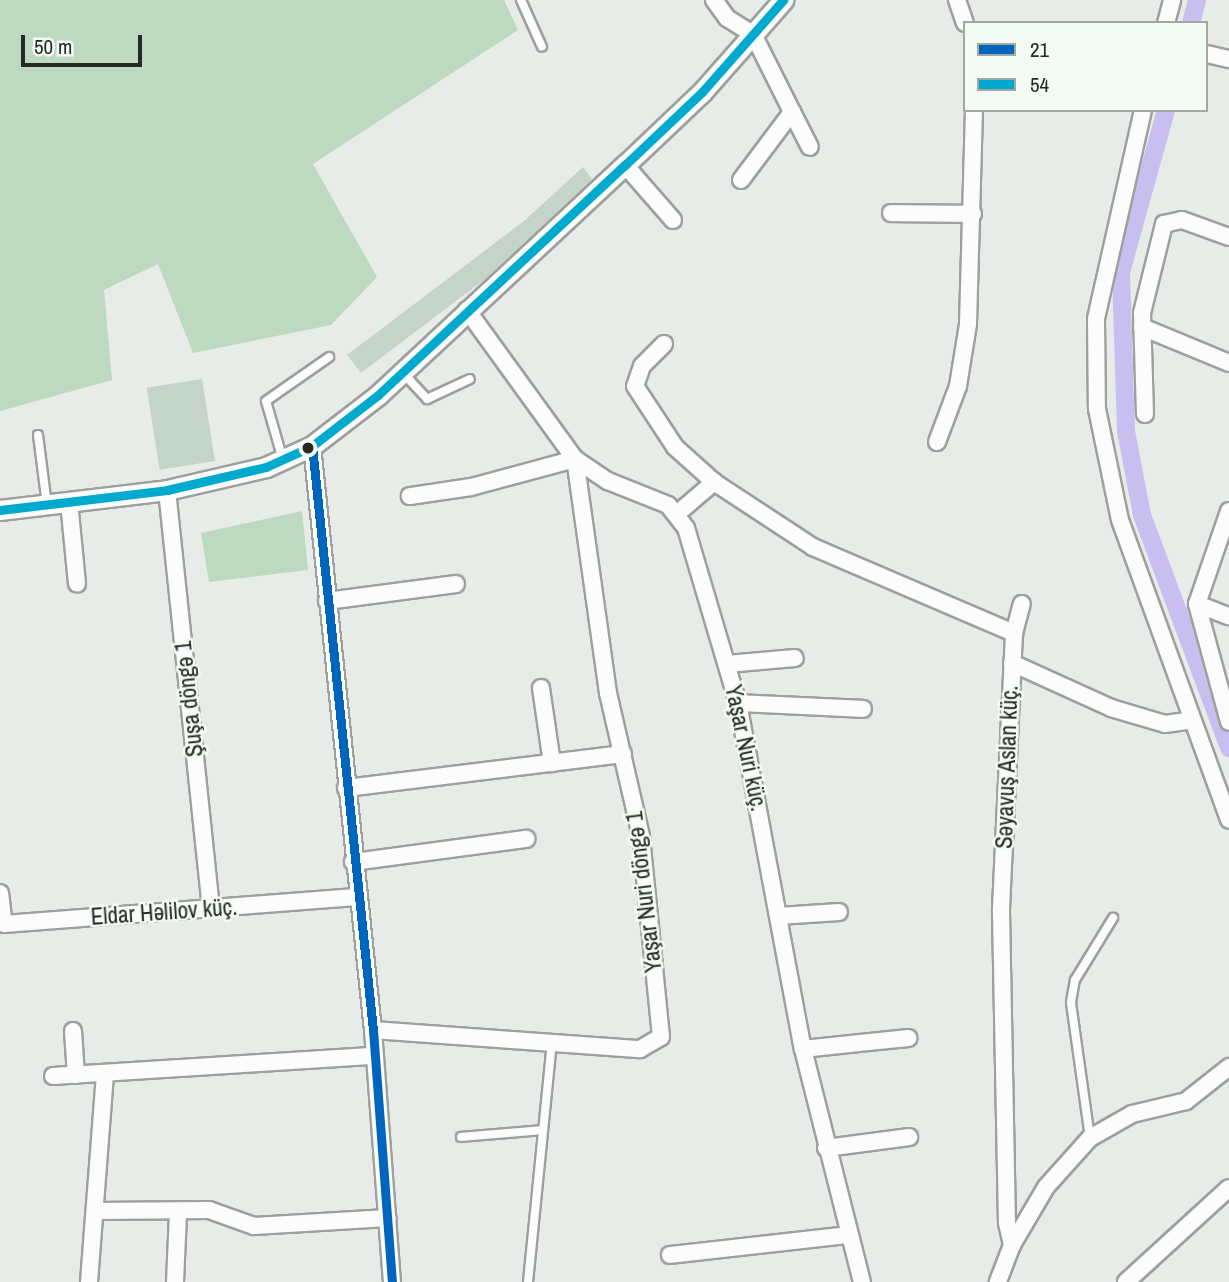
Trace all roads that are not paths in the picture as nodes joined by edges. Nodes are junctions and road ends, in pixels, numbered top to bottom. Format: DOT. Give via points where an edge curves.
graph roads {
  1 [pos="520,0"];
  2 [pos="715,0"];
  3 [pos="783,0"];
  4 [pos="957,0"];
  5 [pos="1172,0"];
  6 [pos="964,21"];
  7 [pos="1167,21"];
  8 [pos="753,34"];
  9 [pos="542,47"];
  10 [pos="1208,54"];
  11 [pos="1229,59"];
  12 [pos="792,112"];
  13 [pos="974,112"];
  14 [pos="1143,112"];
  15 [pos="810,147"];
  16 [pos="625,165"];
  17 [pos="741,180"];
  18 [pos="891,214"];
  19 [pos="973,214"];
  20 [pos="673,220"];
  21 [pos="1229,237"];
  22 [pos="467,310"];
  23 [pos="1142,327"];
  24 [pos="664,344"];
  25 [pos="329,357"];
  26 [pos="1229,363"];
  27 [pos="402,372"];
  28 [pos="470,379"];
  29 [pos="1145,414"];
  30 [pos="38,435"];
  31 [pos="937,442"];
  32 [pos="312,446"];
  33 [pos="575,459"];
  34 [pos="284,460"];
  35 [pos="713,482"];
  36 [pos="167,490"];
  37 [pos="410,496"];
  38 [pos="69,502"];
  39 [pos="47,505"];
  40 [pos="0,510"];
  41 [pos="1229,511"];
  42 [pos="678,513"];
  43 [pos="76,584"];
  44 [pos="456,584"];
  45 [pos="327,601"];
  46 [pos="1022,604"];
  47 [pos="1197,604"];
  48 [pos="1229,617"];
  49 [pos="1014,633"];
  50 [pos="795,658"];
  51 [pos="1012,663"];
  52 [pos="727,664"];
  53 [pos="541,688"];
  54 [pos="738,703"];
  55 [pos="863,709"];
  56 [pos="1192,720"];
  57 [pos="1229,722"];
  58 [pos="622,754"];
  59 [pos="552,763"];
  60 [pos="346,788"];
  61 [pos="1229,820"];
  62 [pos="526,839"];
  63 [pos="353,862"];
  64 [pos="0,893"];
  65 [pos="356,897"];
  66 [pos="211,908"];
  67 [pos="839,912"];
  68 [pos="779,916"];
  69 [pos="1113,918"];
  70 [pos="2,924"];
  71 [pos="373,1030"];
  72 [pos="73,1031"];
  73 [pos="908,1038"];
  74 [pos="552,1039"];
  75 [pos="803,1049"];
  76 [pos="374,1056"];
  77 [pos="1229,1067"];
  78 [pos="105,1074"];
  79 [pos="76,1075"];
  80 [pos="53,1076"];
  81 [pos="543,1130"];
  82 [pos="461,1137"];
  83 [pos="909,1137"];
  84 [pos="1090,1138"];
  85 [pos="826,1148"];
  86 [pos="1229,1188"];
  87 [pos="96,1211"];
  88 [pos="178,1212"];
  89 [pos="388,1218"];
  90 [pos="848,1234"];
  91 [pos="1012,1245"];
  92 [pos="670,1255"];
  93 [pos="89,1282"];
  94 [pos="175,1282"];
  95 [pos="392,1282"];
  96 [pos="528,1282"];
  97 [pos="862,1282"];
  98 [pos="998,1282"];
  99 [pos="1126,1282"];
  1 -- 9 [label="lane"];
  2 -- 8 [label="street" via="727,18"];
  3 -- 8 [label="street"];
  4 -- 6 [label="street"];
  5 -- 7 [label="street"];
  8 -- 12 [label="street"];
  8 -- 16 [label="street" via="702,92"];
  10 -- 11 [label="street"];
  12 -- 15 [label="street"];
  12 -- 17 [label="street"];
  13 -- 19 [label="street"];
  14 -- 56 [label="street" via="1096,319 1097,409 1120,520"];
  16 -- 20 [label="street"];
  16 -- 22 [label="street"];
  18 -- 19 [label="street"];
  19 -- 31 [label="street" via="962,363"];
  21 -- 23 [label="street" via="1182,220 1164,224"];
  22 -- 27 [label="street"];
  22 -- 33 [label="street"];
  23 -- 26 [label="street"];
  23 -- 29 [label="street"];
  24 -- 35 [label="street" via="642,366 635,386 675,447"];
  25 -- 34 [label="lane" via="265,401"];
  27 -- 28 [label="lane" via="427,399"];
  27 -- 32 [label="street"];
  30 -- 39 [label="lane"];
  32 -- 34 [label="street"];
  32 -- 45 [label="street"];
  33 -- 37 [label="street" via="471,487"];
  33 -- 42 [label="street" via="608,481"];
  33 -- 58 [label="street, Yaşar Nuri döngə 1" via="608,693"];
  34 -- 36 [label="street"];
  35 -- 42 [label="street"];
  35 -- 49 [label="street" via="813,547"];
  36 -- 38 [label="street"];
  36 -- 66 [label="street, Şuşa döngə 1"];
  38 -- 39 [label="street"];
  38 -- 43 [label="street"];
  39 -- 40 [label="street"];
  41 -- 47 [label="street"];
  42 -- 52 [label="street, Yaşar Nuri küç."];
  44 -- 45 [label="street"];
  45 -- 60 [label="street"];
  46 -- 49 [label="street, Səyavuş Aslan küç."];
  47 -- 48 [label="street"];
  47 -- 57 [label="street"];
  49 -- 51 [label="street, Səyavuş Aslan küç."];
  50 -- 52 [label="street"];
  51 -- 56 [label="street" via="1111,708 1165,724"];
  51 -- 91 [label="street, Səyavuş Aslan küç." via="1001,912 1007,1223"];
  52 -- 54 [label="street, Yaşar Nuri küç."];
  53 -- 59 [label="street"];
  54 -- 55 [label="street"];
  54 -- 68 [label="street, Yaşar Nuri küç."];
  56 -- 61 [label="street"];
  58 -- 59 [label="street"];
  58 -- 74 [label="street, Yaşar Nuri döngə 1" via="641,836 661,1037 640,1049"];
  59 -- 60 [label="street"];
  60 -- 63 [label="street"];
  62 -- 63 [label="street"];
  63 -- 65 [label="street"];
  64 -- 70 [label="street, Eldar Həlilov küç."];
  65 -- 66 [label="street, Eldar Həlilov küç."];
  65 -- 71 [label="street"];
  66 -- 70 [label="street, Eldar Həlilov küç."];
  67 -- 68 [label="street"];
  68 -- 75 [label="street, Yaşar Nuri küç."];
  69 -- 84 [label="lane" via="1075,979 1071,1002"];
  71 -- 74 [label="street, Yaşar Nuri döngə 1"];
  71 -- 76 [label="street"];
  72 -- 79 [label="street"];
  73 -- 75 [label="street"];
  74 -- 81 [label="lane"];
  75 -- 85 [label="street, Yaşar Nuri küç."];
  76 -- 78 [label="street"];
  76 -- 89 [label="street"];
  77 -- 84 [label="street" via="1186,1101 1132,1114"];
  78 -- 79 [label="street"];
  78 -- 87 [label="street"];
  79 -- 80 [label="street"];
  81 -- 82 [label="lane"];
  81 -- 96 [label="lane"];
  83 -- 85 [label="street"];
  84 -- 91 [label="street" via="1046,1187"];
  85 -- 90 [label="street, Yaşar Nuri küç."];
  86 -- 99 [label="street"];
  87 -- 88 [label="street"];
  87 -- 93 [label="street"];
  88 -- 89 [label="street" via="209,1210 254,1226"];
  88 -- 94 [label="street"];
  89 -- 95 [label="street"];
  90 -- 92 [label="street"];
  90 -- 97 [label="street, Yaşar Nuri küç."];
  91 -- 98 [label="street, Səyavuş Aslan küç."];
}
